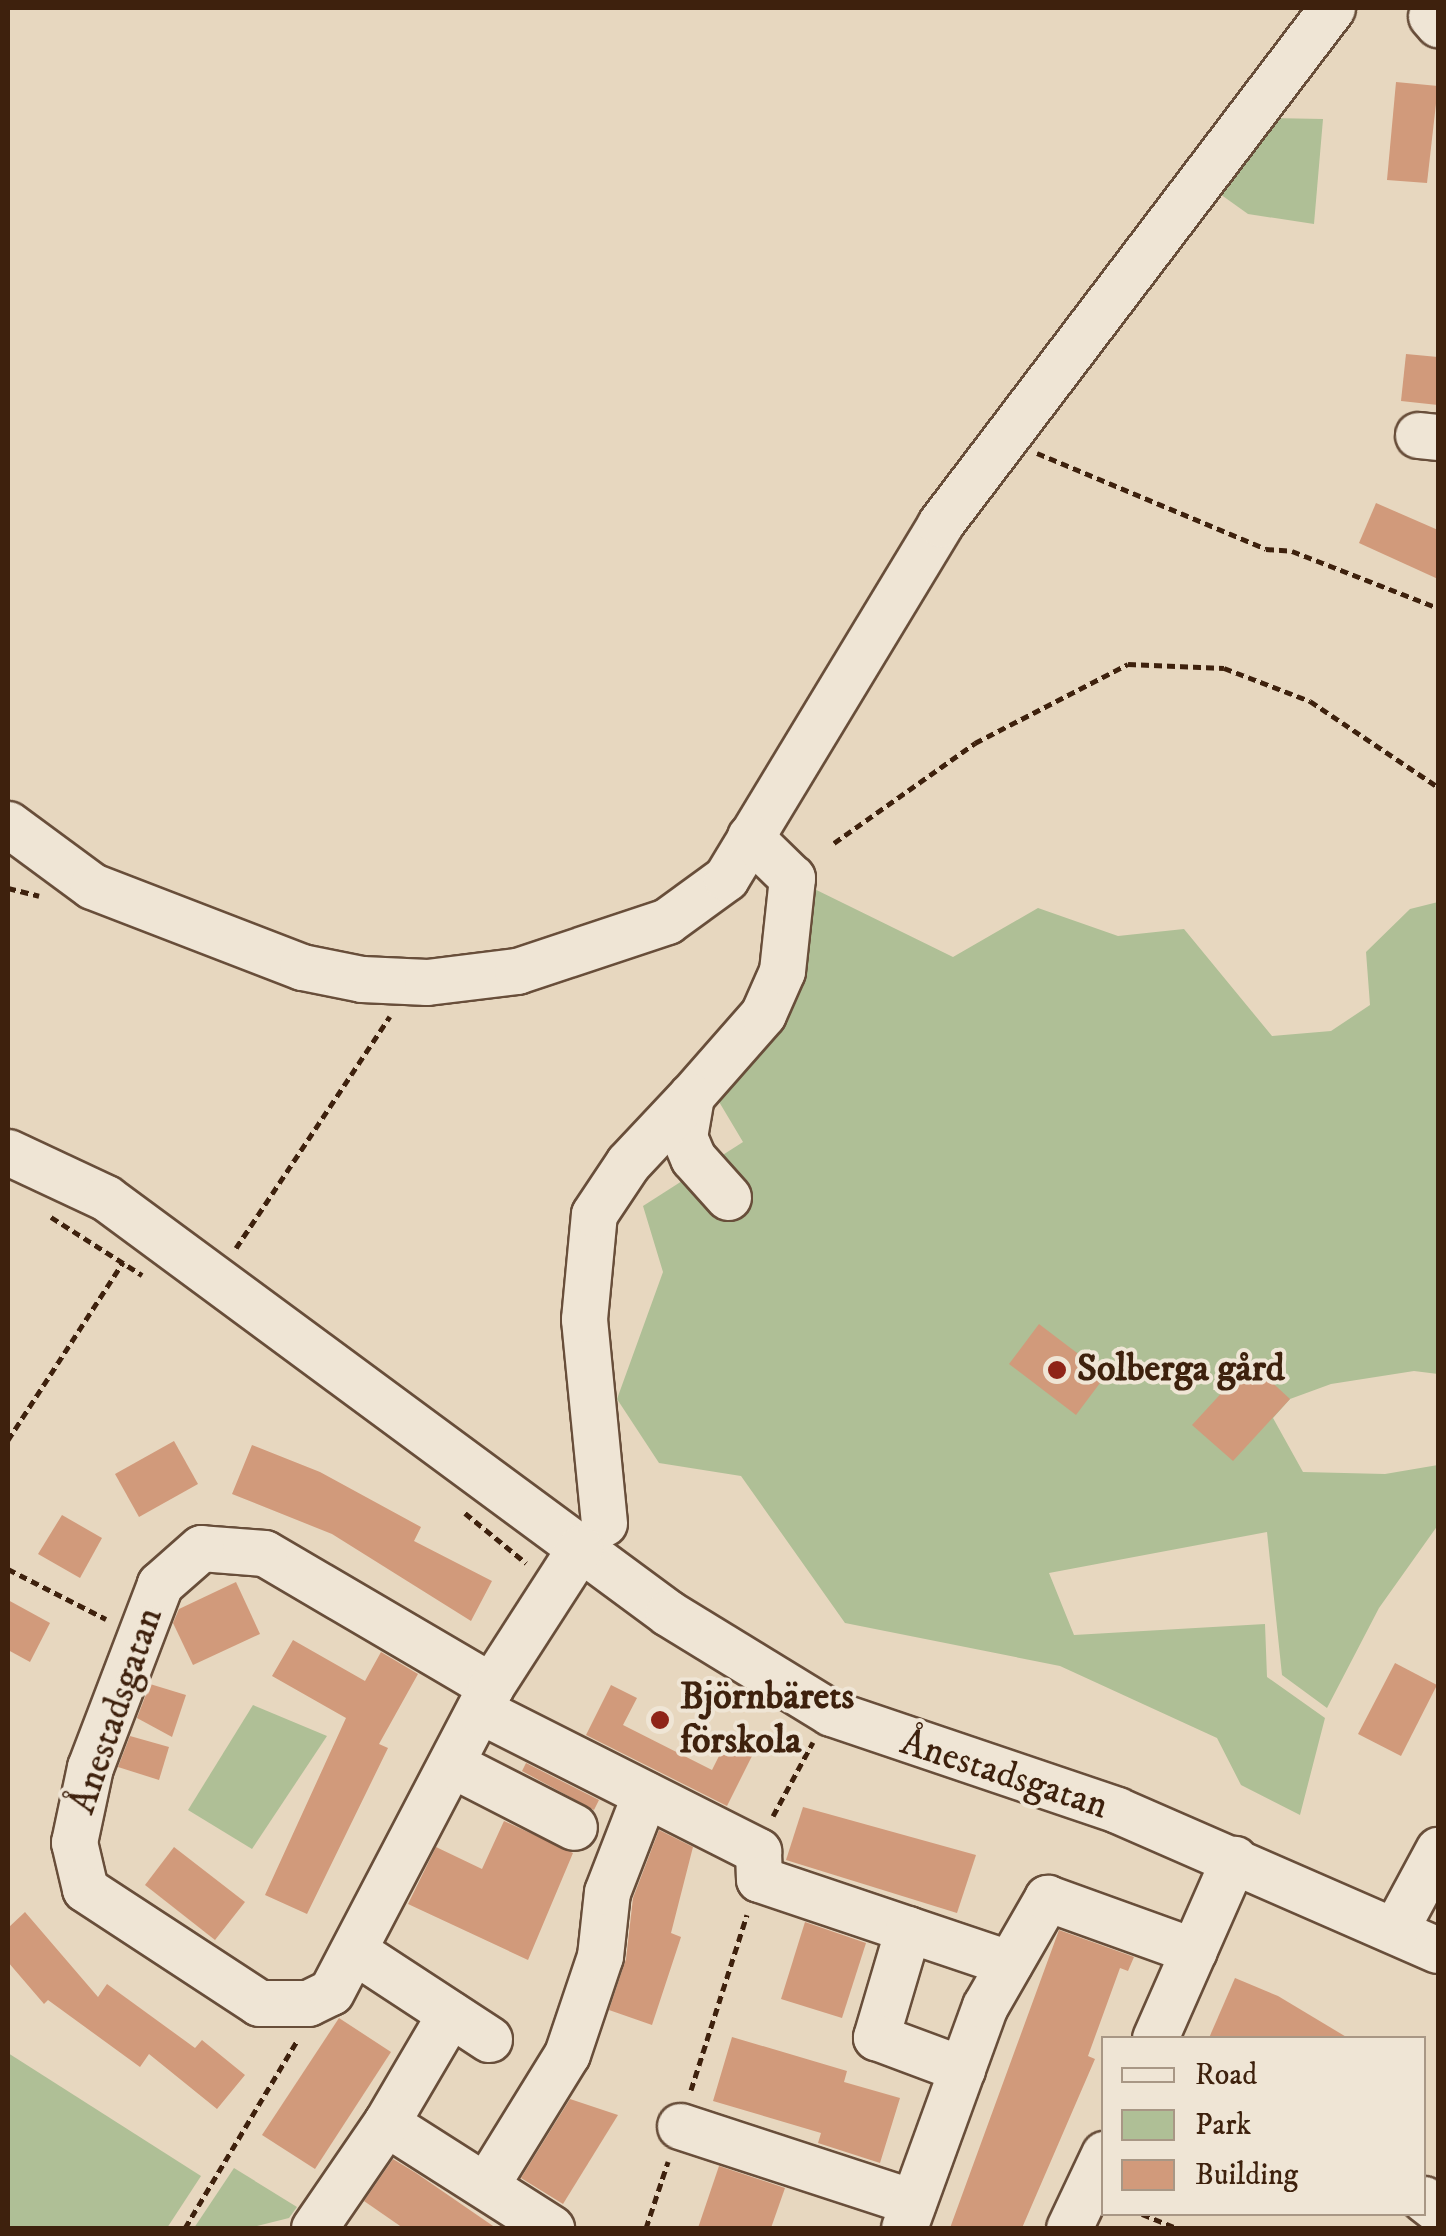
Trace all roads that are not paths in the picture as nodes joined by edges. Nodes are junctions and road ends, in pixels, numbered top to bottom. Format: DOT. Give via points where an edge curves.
graph roads {
  1 [pos="1332,8"];
  2 [pos="8,824"];
  3 [pos="750,837"];
  4 [pos="691,1096"];
  5 [pos="8,1152"];
  6 [pos="728,1197"];
  7 [pos="592,1536"];
  8 [pos="485,1698"];
  9 [pos="451,1764"];
  10 [pos="645,1794"];
  11 [pos="574,1827"];
  12 [pos="1438,1850"];
  13 [pos="1234,1859"];
  14 [pos="1396,1928"];
  15 [pos="908,1929"];
  16 [pos="1438,1950"];
  17 [pos="1194,1951"];
  18 [pos="356,1952"];
  19 [pos="1009,1962"];
  20 [pos="450,2014"];
  21 [pos="1156,2036"];
  22 [pos="488,2039"];
  23 [pos="962,2069"];
  24 [pos="386,2123"];
  25 [pos="680,2126"];
  26 [pos="1101,2160"];
  27 [pos="486,2185"];
  28 [pos="908,2215"];
  29 [pos="314,2228"];
  30 [pos="551,2228"];
  31 [pos="1069,2228"];
  1 -- 3 [label="street" via="880,616"];
  2 -- 3 [label="street" via="92,886 161,916 302,967 413,981 517,971 666,921 726,878"];
  3 -- 4 [label="street" via="792,878 782,970 764,1014"];
  4 -- 6 [label="street" via="684,1137 692,1158"];
  4 -- 7 [label="street" via="628,1164 594,1214 584,1319"];
  5 -- 7 [label="street, Ånestadsgatan" via="106,1198"];
  7 -- 8 [label="street"];
  7 -- 13 [label="street, Ånestadsgatan" via="738,1659 831,1713 1117,1810"];
  8 -- 9 [label="street"];
  8 -- 10 [label="street, Ånestadsgatan"];
  8 -- 18 [label="street, Ånestadsgatan" via="264,1553 201,1548 160,1584 90,1767 74,1842 85,1890 259,2003 308,2003 332,1992"];
  9 -- 11 [label="street"];
  9 -- 18 [label="street"];
  10 -- 15 [label="street, Ånestadsgatan" via="759,1865"];
  10 -- 27 [label="street" via="607,1892 600,1956 566,2054"];
  12 -- 14 [label="street"];
  13 -- 14 [label="street, Ånestadsgatan"];
  13 -- 17 [label="street"];
  14 -- 16 [label="street, Ånestadsgatan"];
  15 -- 19 [label="street, Ånestadsgatan"];
  15 -- 23 [label="street" via="876,2037"];
  17 -- 19 [label="street" via="1046,1898"];
  17 -- 21 [label="street"];
  18 -- 20 [label="street"];
  19 -- 23 [label="street"];
  20 -- 22 [label="street"];
  20 -- 24 [label="street"];
  23 -- 28 [label="street"];
  24 -- 27 [label="street"];
  24 -- 29 [label="street"];
  25 -- 28 [label="street"];
  26 -- 31 [label="street"];
  27 -- 30 [label="street"];
}
